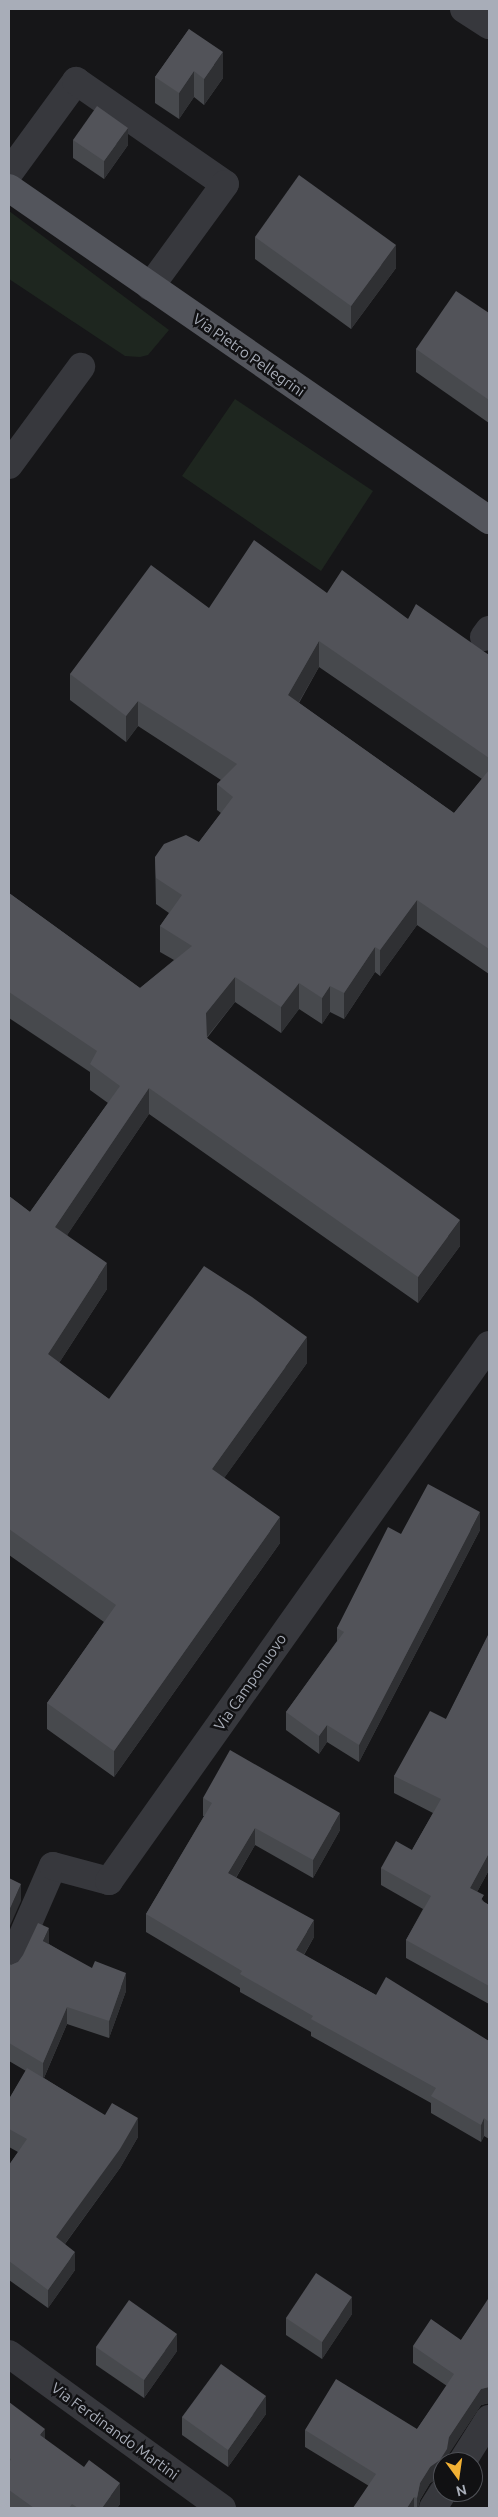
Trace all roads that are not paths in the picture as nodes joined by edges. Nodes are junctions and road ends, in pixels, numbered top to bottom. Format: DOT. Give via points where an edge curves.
graph roads {
  1 [pos="464,9"];
  2 [pos="489,25"];
  3 [pos="9,173"];
  4 [pos="9,188"];
  5 [pos="150,287"];
  6 [pos="81,367"];
  7 [pos="9,465"];
  8 [pos="489,520"];
  9 [pos="489,1345"];
  10 [pos="9,1967"];
  11 [pos="9,2354"];
  12 [pos="489,2419"];
  13 [pos="468,2452"];
  14 [pos="222,2508"];
  1 -- 2 [label="street"];
  3 -- 5 [label="street" via="76,82 225,184"];
  4 -- 5 [label="main road, Via Pietro Pellegrini"];
  5 -- 8 [label="main road, Via Pietro Pellegrini"];
  6 -- 7 [label="street"];
  9 -- 10 [label="street, Via Camponuovo" via="109,1881 52,1866"];
  11 -- 14 [label="street, Via Ferdinando Martini"];
  12 -- 13 [label="street"];
}
